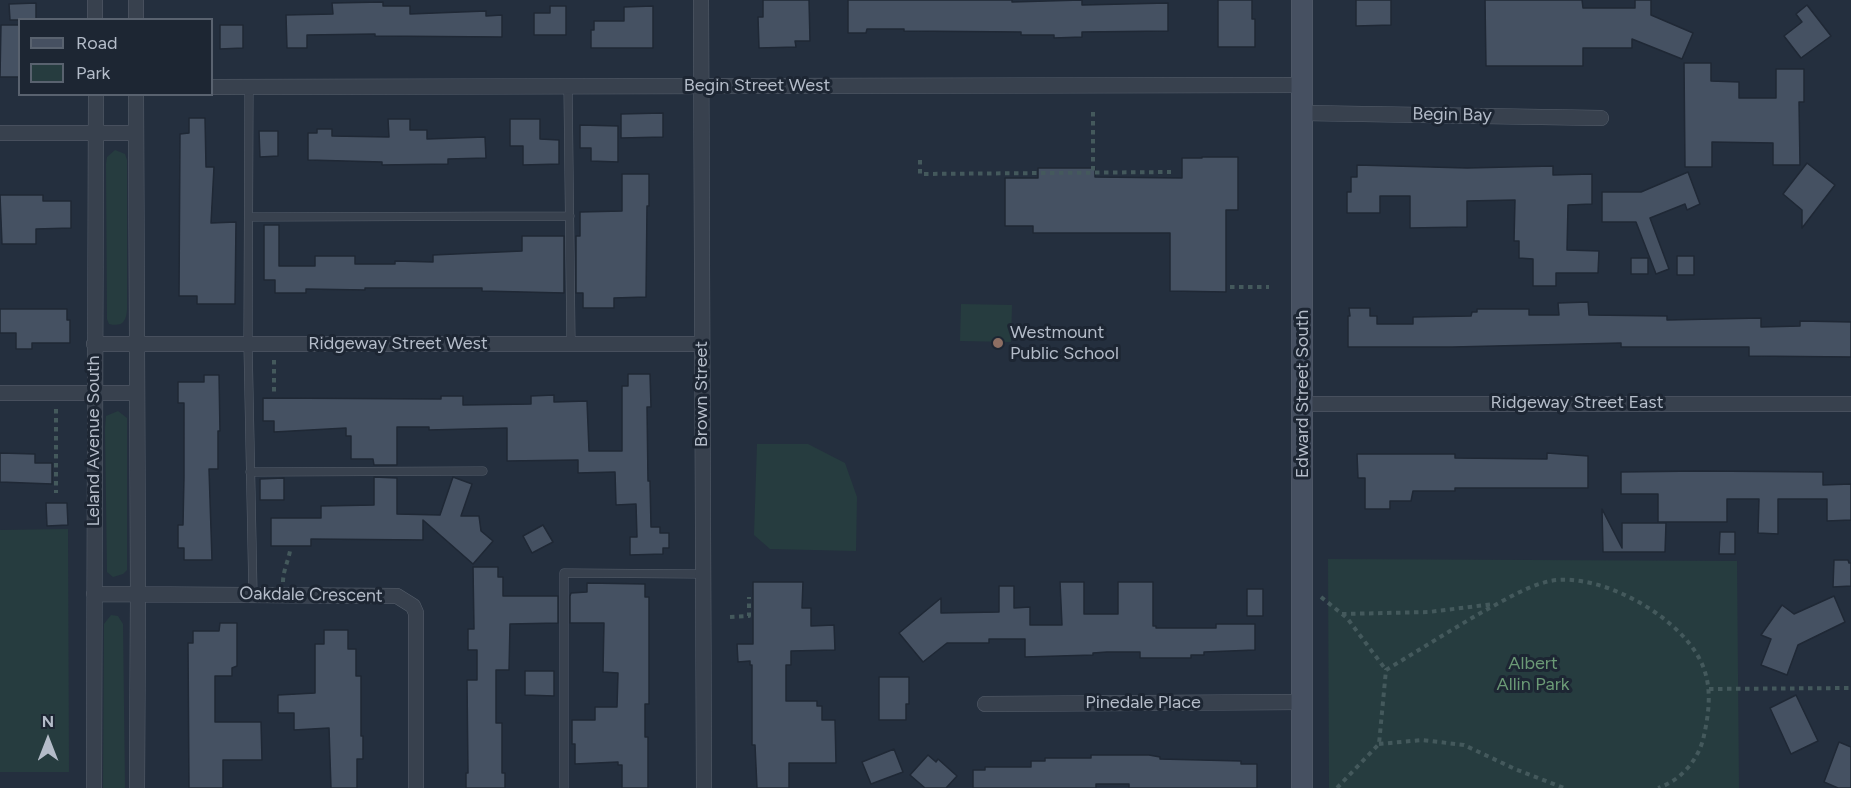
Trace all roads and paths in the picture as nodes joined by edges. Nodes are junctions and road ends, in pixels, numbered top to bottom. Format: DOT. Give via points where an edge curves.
graph roads {
  1 [pos="95,0"];
  2 [pos="136,0"];
  3 [pos="701,0"];
  4 [pos="1302,0"];
  5 [pos="95,18"];
  6 [pos="136,18"];
  7 [pos="568,86"];
  8 [pos="702,86"];
  9 [pos="1303,86"];
  10 [pos="213,87"];
  11 [pos="249,87"];
  12 [pos="96,96"];
  13 [pos="136,96"];
  14 [pos="1093,112"];
  15 [pos="1303,113"];
  16 [pos="1601,118"];
  17 [pos="0,133"];
  18 [pos="96,133"];
  19 [pos="136,133"];
  20 [pos="920,159"];
  21 [pos="1171,172"];
  22 [pos="1093,173"];
  23 [pos="570,216"];
  24 [pos="250,217"];
  25 [pos="1230,287"];
  26 [pos="1269,287"];
  27 [pos="94,344"];
  28 [pos="137,344"];
  29 [pos="248,344"];
  30 [pos="274,344"];
  31 [pos="571,344"];
  32 [pos="702,344"];
  33 [pos="274,392"];
  34 [pos="0,393"];
  35 [pos="56,393"];
  36 [pos="94,393"];
  37 [pos="137,393"];
  38 [pos="1304,404"];
  39 [pos="1851,404"];
  40 [pos="483,471"];
  41 [pos="250,472"];
  42 [pos="57,493"];
  43 [pos="290,551"];
  44 [pos="703,574"];
  45 [pos="1303,583"];
  46 [pos="138,593"];
  47 [pos="94,594"];
  48 [pos="252,594"];
  49 [pos="283,594"];
  50 [pos="749,597"];
  51 [pos="1497,604"];
  52 [pos="1342,614"];
  53 [pos="730,617"];
  54 [pos="1386,670"];
  55 [pos="1709,688"];
  56 [pos="1851,688"];
  57 [pos="1302,702"];
  58 [pos="985,704"];
  59 [pos="1379,744"];
  60 [pos="94,788"];
  61 [pos="137,788"];
  62 [pos="416,788"];
  63 [pos="564,788"];
  64 [pos="704,788"];
  65 [pos="1302,788"];
  66 [pos="1337,788"];
  67 [pos="1564,788"];
  68 [pos="1658,788"];
  1 -- 5 [label="street"];
  2 -- 6 [label="street"];
  3 -- 8 [label="street, Brown Street"];
  4 -- 9 [label="main road, Edward Street South"];
  7 -- 8 [label="street, Begin Street West"];
  7 -- 11 [label="street, Begin Street West"];
  7 -- 23 [label="lane"];
  8 -- 9 [label="street, Begin Street West"];
  8 -- 32 [label="street, Brown Street"];
  9 -- 15 [label="main road, Edward Street South"];
  10 -- 11 [label="street, Begin Street West"];
  11 -- 24 [label="lane"];
  12 -- 18 [label="street, Leland Avenue South"];
  13 -- 19 [label="street"];
  14 -- 22 [label="path"];
  15 -- 16 [label="street, Begin Bay"];
  15 -- 38 [label="main road, Edward Street South"];
  17 -- 18 [label="street"];
  18 -- 19 [label="street"];
  18 -- 27 [label="street, Leland Avenue South"];
  19 -- 28 [label="street"];
  20 -- 22 [label="path" via="920,174"];
  21 -- 22 [label="path"];
  23 -- 24 [label="lane"];
  23 -- 31 [label="lane"];
  24 -- 29 [label="lane"];
  25 -- 26 [label="path"];
  27 -- 28 [label="street, Ridgeway Street West"];
  27 -- 36 [label="street, Leland Avenue South"];
  28 -- 29 [label="street, Ridgeway Street West"];
  28 -- 37 [label="street"];
  29 -- 30 [label="street, Ridgeway Street West"];
  29 -- 41 [label="lane"];
  30 -- 31 [label="street, Ridgeway Street West"];
  30 -- 33 [label="path"];
  31 -- 32 [label="street, Ridgeway Street West"];
  32 -- 44 [label="street, Brown Street"];
  34 -- 35 [label="street"];
  35 -- 36 [label="street"];
  35 -- 42 [label="path"];
  36 -- 37 [label="street"];
  36 -- 47 [label="street, Leland Avenue South"];
  37 -- 46 [label="street"];
  38 -- 39 [label="street, Ridgeway Street East"];
  38 -- 45 [label="main road, Edward Street South"];
  40 -- 41 [label="lane"];
  41 -- 48 [label="lane"];
  43 -- 49 [label="path" via="283,572"];
  44 -- 63 [label="lane" via="564,573"];
  44 -- 64 [label="street, Brown Street"];
  45 -- 52 [label="path"];
  45 -- 57 [label="main road, Edward Street South"];
  46 -- 47 [label="street, Oakdale Crescent"];
  46 -- 48 [label="street, Oakdale Crescent"];
  46 -- 61 [label="street"];
  47 -- 60 [label="street, Leland Avenue South"];
  48 -- 49 [label="street, Oakdale Crescent"];
  49 -- 62 [label="street, Oakdale Crescent" via="397,596 413,606"];
  50 -- 53 [label="path" via="748,616"];
  51 -- 52 [label="path" via="1429,612"];
  51 -- 54 [label="path"];
  51 -- 55 [label="path" via="1550,581 1580,580 1613,590 1648,607 1677,629 1696,654"];
  52 -- 54 [label="path"];
  54 -- 59 [label="path"];
  55 -- 56 [label="path"];
  55 -- 68 [label="path" via="1708,719 1700,751 1678,778"];
  57 -- 58 [label="street, Pinedale Place"];
  57 -- 65 [label="main road, Edward Street South"];
  59 -- 66 [label="path"];
  59 -- 67 [label="path" via="1422,740 1464,745"];
}
